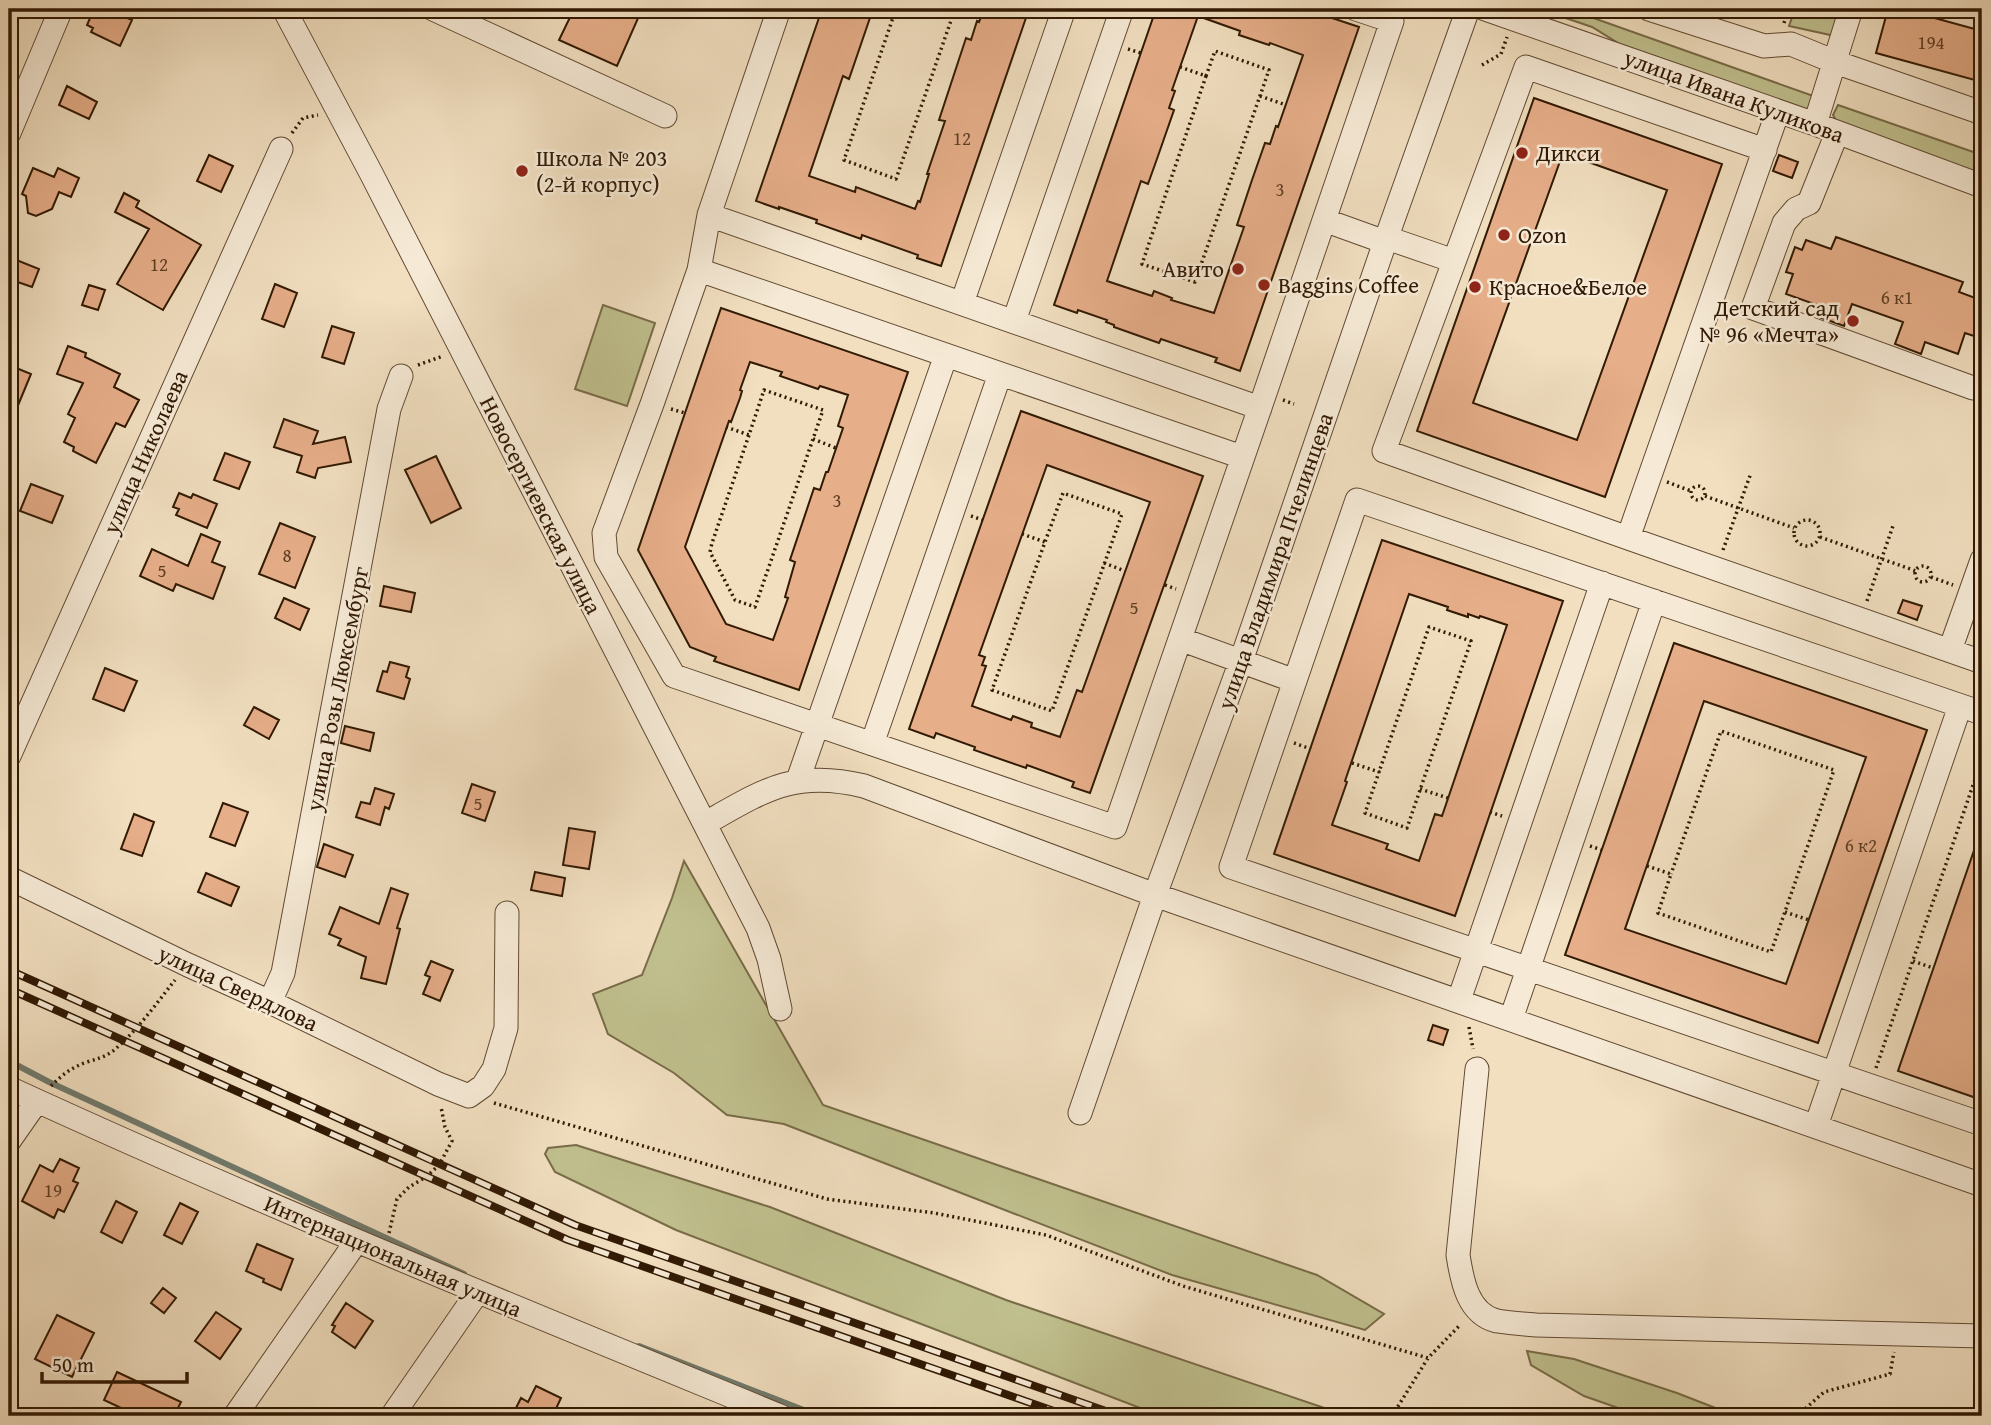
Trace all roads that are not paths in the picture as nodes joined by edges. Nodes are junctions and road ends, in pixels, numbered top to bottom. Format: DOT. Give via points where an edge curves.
graph roads {
  1 [pos="61,9"];
  2 [pos="284,9"];
  3 [pos="433,9"];
  4 [pos="779,9"];
  5 [pos="1064,9"];
  6 [pos="1122,9"];
  7 [pos="1356,9"];
  8 [pos="1468,9"];
  9 [pos="1485,9"];
  10 [pos="1649,9"];
  11 [pos="1851,9"];
  12 [pos="1835,62"];
  13 [pos="1778,111"];
  14 [pos="1982,113"];
  15 [pos="665,116"];
  16 [pos="1815,124"];
  17 [pos="9,133"];
  18 [pos="1837,133"];
  19 [pos="281,149"];
  20 [pos="1765,150"];
  21 [pos="1982,186"];
  22 [pos="709,215"];
  23 [pos="1324,220"];
  24 [pos="1386,240"];
  25 [pos="1454,261"];
  26 [pos="699,270"];
  27 [pos="962,303"];
  28 [pos="1014,321"];
  29 [pos="946,355"];
  30 [pos="1000,374"];
  31 [pos="401,376"];
  32 [pos="1973,388"];
  33 [pos="1260,408"];
  34 [pos="1242,457"];
  35 [pos="1628,538"];
  36 [pos="1982,560"];
  37 [pos="1602,583"];
  38 [pos="1654,601"];
  39 [pos="1181,639"];
  40 [pos="1950,650"];
  41 [pos="1241,661"];
  42 [pos="1982,662"];
  43 [pos="1295,681"];
  44 [pos="1960,706"];
  45 [pos="1982,713"];
  46 [pos="818,725"];
  47 [pos="872,744"];
  48 [pos="9,756"];
  49 [pos="798,780"];
  50 [pos="706,823"];
  51 [pos="9,878"];
  52 [pos="1154,895"];
  53 [pos="507,913"];
  54 [pos="1477,950"];
  55 [pos="1529,968"];
  56 [pos="1460,1000"];
  57 [pos="270,1002"];
  58 [pos="780,1009"];
  59 [pos="1511,1019"];
  60 [pos="1477,1069"];
  61 [pos="1834,1073"];
  62 [pos="9,1088"];
  63 [pos="37,1101"];
  64 [pos="1080,1113"];
  65 [pos="1982,1124"];
  66 [pos="1816,1126"];
  67 [pos="9,1141"];
  68 [pos="1982,1185"];
  69 [pos="356,1242"];
  70 [pos="477,1293"];
  71 [pos="1982,1336"];
  72 [pos="750,1411"];
  73 [pos="235,1416"];
  74 [pos="392,1416"];
  75 [pos="780,1416"];
  1 -- 17 [label="street"];
  2 -- 50 [label="street, Новосергиевская улица"];
  3 -- 15 [label="street"];
  4 -- 22 [label="street"];
  5 -- 27 [label="street"];
  6 -- 28 [label="street"];
  7 -- 23 [label="street" via="1392,21"];
  8 -- 24 [label="street, улица Владимира Пчелинцева"];
  9 -- 13 [label="street, улица Ивана Куликова"];
  10 -- 12 [label="street" via="1764,46 1791,44"];
  11 -- 12 [label="street"];
  12 -- 14 [label="street"];
  12 -- 16 [label="street"];
  13 -- 16 [label="street, улица Ивана Куликова"];
  13 -- 20 [label="street"];
  16 -- 18 [label="street, улица Ивана Куликова"];
  18 -- 21 [label="street, улица Ивана Куликова"];
  18 -- 32 [label="street" via="1809,203 1784,223 1753,308"];
  19 -- 48 [label="street, улица Николаева"];
  20 -- 25 [label="street" via="1525,67"];
  20 -- 35 [label="street"];
  22 -- 26 [label="street"];
  22 -- 27 [label="street"];
  23 -- 24 [label="street"];
  23 -- 33 [label="street"];
  24 -- 25 [label="street"];
  24 -- 41 [label="street, улица Владимира Пчелинцева"];
  25 -- 35 [label="street" via="1384,451"];
  26 -- 29 [label="street"];
  26 -- 46 [label="street" via="652,404 608,491 606,557 674,676"];
  27 -- 28 [label="street"];
  28 -- 33 [label="street"];
  29 -- 30 [label="street"];
  29 -- 46 [label="street"];
  30 -- 34 [label="street"];
  30 -- 47 [label="street"];
  31 -- 57 [label="street, улица Розы Люксембург" via="389,409 283,973"];
  33 -- 34 [label="street"];
  34 -- 39 [label="street"];
  35 -- 40 [label="street"];
  36 -- 40 [label="street"];
  37 -- 38 [label="street"];
  37 -- 43 [label="street" via="1357,500"];
  37 -- 54 [label="street"];
  38 -- 44 [label="street"];
  38 -- 55 [label="street"];
  39 -- 41 [label="street"];
  39 -- 47 [label="street" via="1115,827"];
  40 -- 42 [label="street"];
  41 -- 43 [label="street"];
  41 -- 52 [label="street, улица Владимира Пчелинцева"];
  43 -- 54 [label="street" via="1231,867"];
  44 -- 45 [label="street"];
  44 -- 61 [label="street"];
  46 -- 47 [label="street"];
  46 -- 49 [label="street"];
  49 -- 50 [label="street" via="758,794"];
  49 -- 52 [label="street" via="864,786"];
  50 -- 58 [label="street, Новосергиевская улица" via="758,928"];
  51 -- 57 [label="street, улица Свердлова"];
  52 -- 56 [label="street"];
  52 -- 64 [label="street, улица Владимира Пчелинцева"];
  53 -- 57 [label="street, улица Свердлова" via="506,1028 494,1069 469,1096"];
  54 -- 55 [label="street"];
  54 -- 56 [label="street"];
  55 -- 59 [label="street"];
  55 -- 61 [label="street"];
  56 -- 59 [label="street"];
  59 -- 66 [label="street"];
  60 -- 71 [label="street" via="1458,1255 1462,1280 1475,1310 1495,1320 1536,1325"];
  61 -- 65 [label="street"];
  61 -- 66 [label="street"];
  62 -- 63 [label="street, Интернациональная улица"];
  63 -- 67 [label="street"];
  63 -- 69 [label="street, Интернациональная улица"];
  66 -- 68 [label="street"];
  69 -- 70 [label="street, Интернациональная улица"];
  69 -- 73 [label="street"];
  70 -- 72 [label="street, Интернациональная улица"];
  70 -- 74 [label="street"];
  72 -- 75 [label="street, Интернациональная улица"];
}
